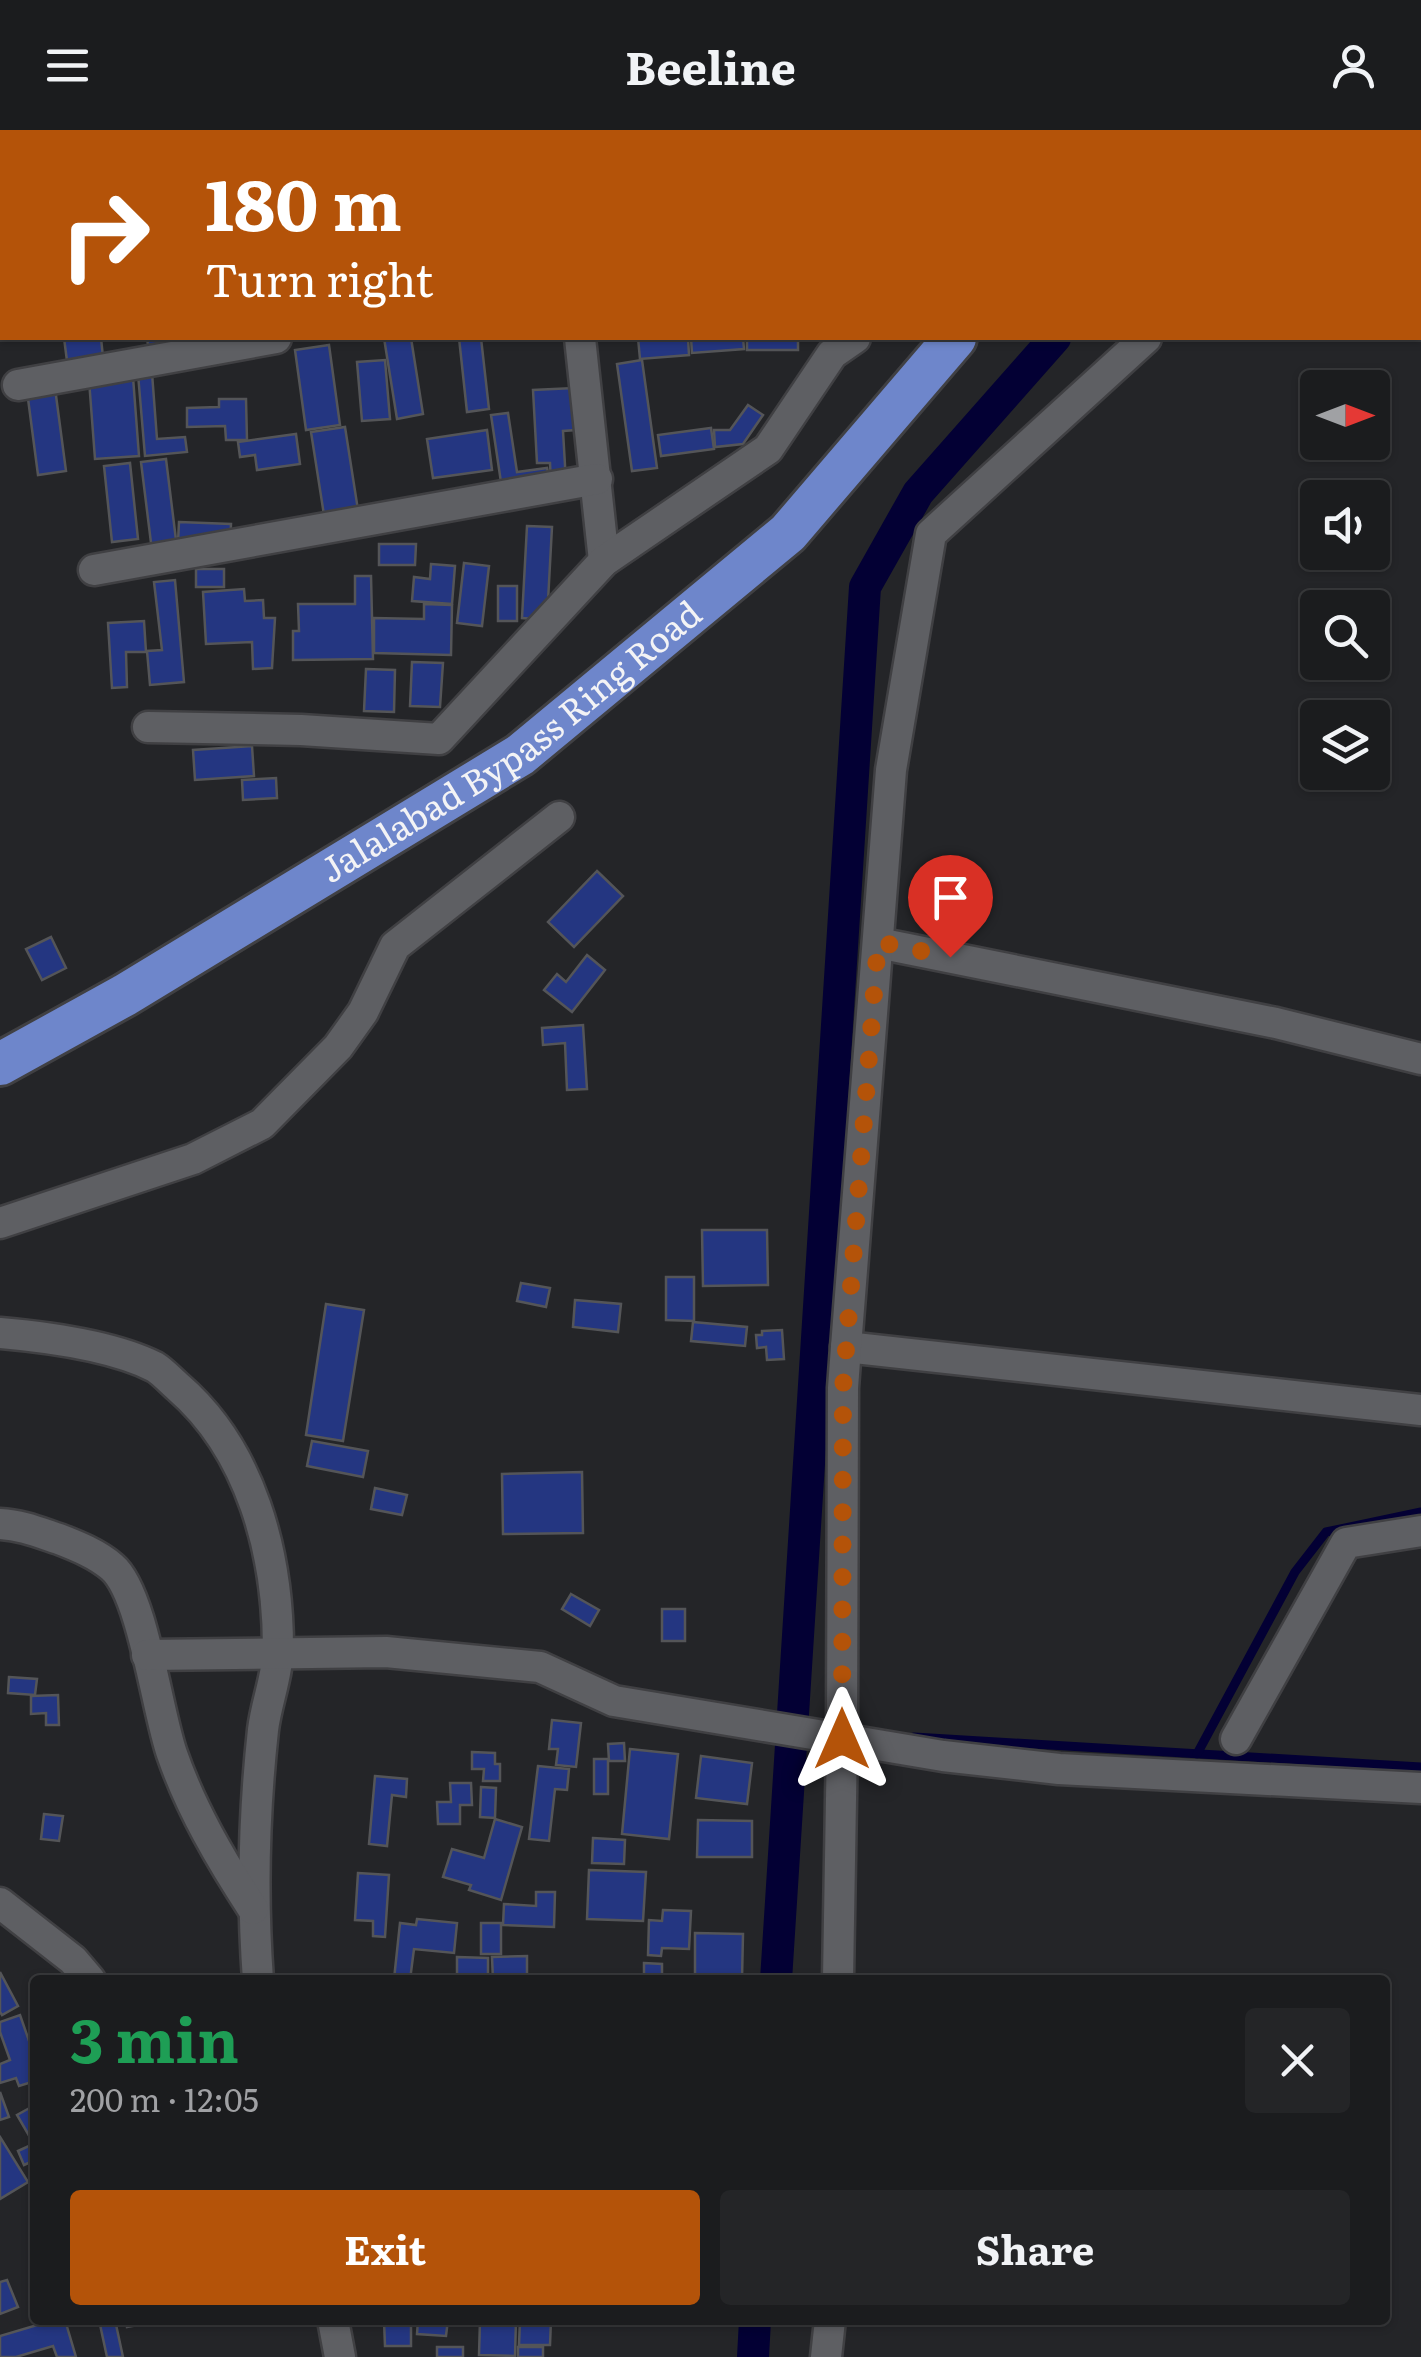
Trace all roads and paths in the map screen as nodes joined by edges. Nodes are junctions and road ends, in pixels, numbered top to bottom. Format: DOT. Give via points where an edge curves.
graph roads {
  1 [pos="265,340"];
  2 [pos="580,340"];
  3 [pos="954,340"];
  4 [pos="1144,340"];
  5 [pos="840,343"];
  6 [pos="18,385"];
  7 [pos="597,479"];
  8 [pos="604,561"];
  9 [pos="94,570"];
  10 [pos="148,727"];
  11 [pos="559,817"];
  12 [pos="878,942"];
  13 [pos="1421,1059"];
  14 [pos="0,1064"];
  15 [pos="0,1223"];
  16 [pos="0,1333"];
  17 [pos="846,1347"];
  18 [pos="1421,1410"];
  19 [pos="0,1524"];
  20 [pos="1421,1531"];
  21 [pos="278,1652"];
  22 [pos="147,1654"];
  23 [pos="842,1739"];
  24 [pos="1236,1739"];
  25 [pos="1421,1788"];
  26 [pos="0,1903"];
  27 [pos="253,1909"];
  28 [pos="86,1975"];
  29 [pos="258,1975"];
  30 [pos="838,1975"];
  31 [pos="335,2325"];
  32 [pos="829,2325"];
  33 [pos="340,2357"];
  34 [pos="826,2357"];
  1 -- 6 [label="street"];
  2 -- 7 [label="street"];
  3 -- 14 [label="highway, Jalalabad Bypass Ring Road" via="788,533 520,755 126,995"];
  4 -- 12 [label="street" via="932,534 892,770"];
  5 -- 8 [label="street" via="768,450"];
  7 -- 8 [label="street"];
  7 -- 9 [label="street"];
  8 -- 10 [label="street" via="440,739"];
  11 -- 15 [label="street" via="396,946 338,1048 262,1124 194,1159"];
  12 -- 13 [label="street"];
  12 -- 17 [label="street"];
  16 -- 21 [label="street" via="59,1339 156,1368 197,1403 230,1446 261,1517"];
  17 -- 18 [label="street"];
  17 -- 23 [label="street"];
  19 -- 22 [label="street" via="80,1546 116,1569"];
  20 -- 24 [label="street" via="1346,1543"];
  21 -- 22 [label="street"];
  21 -- 23 [label="street" via="386,1652 540,1668 614,1700"];
  21 -- 27 [label="street" via="263,1728"];
  22 -- 27 [label="street" via="185,1790"];
  23 -- 25 [label="street" via="1060,1768"];
  23 -- 30 [label="street"];
  26 -- 28 [label="street"];
  27 -- 29 [label="street"];
  31 -- 33 [label="street"];
  32 -- 34 [label="street"];
}
